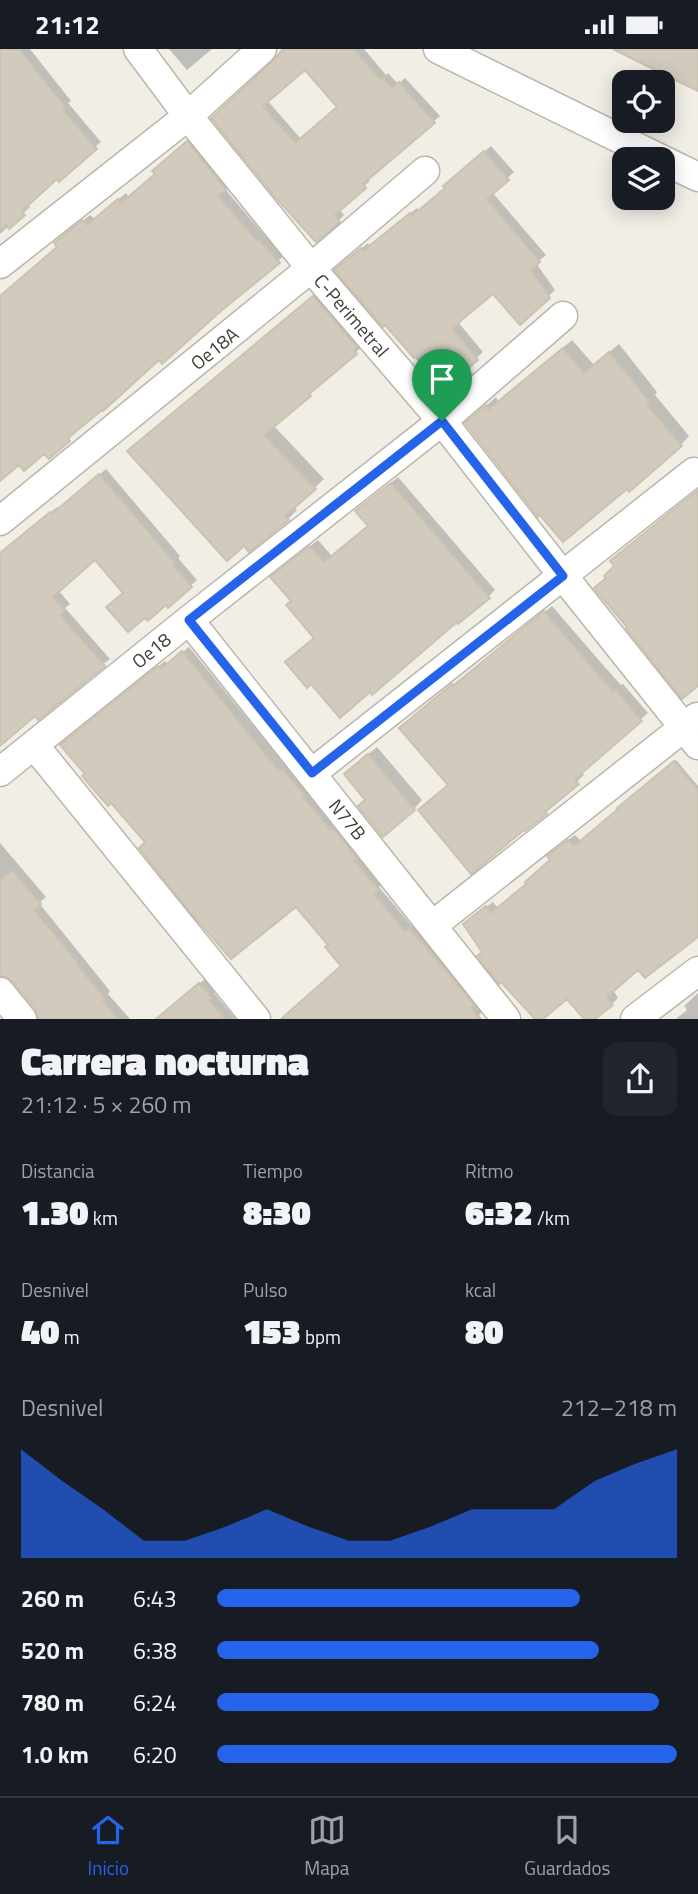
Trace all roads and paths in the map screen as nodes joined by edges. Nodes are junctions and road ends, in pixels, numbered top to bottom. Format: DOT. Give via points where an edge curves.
graph roads {
  1 [pos="138,49"];
  2 [pos="262,49"];
  3 [pos="438,49"];
  4 [pos="188,116"];
  5 [pos="636,147"];
  6 [pos="675,166"];
  7 [pos="425,171"];
  8 [pos="698,177"];
  9 [pos="0,264"];
  10 [pos="312,268"];
  11 [pos="563,316"];
  12 [pos="442,421"];
  13 [pos="694,472"];
  14 [pos="0,521"];
  15 [pos="563,576"];
  16 [pos="189,620"];
  17 [pos="693,729"];
  18 [pos="34,745"];
  19 [pos="0,772"];
  20 [pos="312,773"];
  21 [pos="433,925"];
  22 [pos="698,971"];
  23 [pos="256,1019"];
  24 [pos="506,1019"];
  25 [pos="635,1019"];
  1 -- 4 [label="street, C-Perimetral"];
  2 -- 4 [label="street"];
  3 -- 5 [label="street"];
  4 -- 9 [label="street"];
  4 -- 10 [label="street, C-Perimetral"];
  6 -- 8 [label="street"];
  7 -- 10 [label="street, Oe18A"];
  10 -- 12 [label="street, C-Perimetral"];
  10 -- 14 [label="street, Oe18A"];
  11 -- 12 [label="street, Oe18"];
  12 -- 15 [label="street, C-Perimetral"];
  12 -- 16 [label="street, Oe18"];
  13 -- 15 [label="street"];
  15 -- 17 [label="street, C-Perimetral"];
  15 -- 20 [label="street"];
  16 -- 18 [label="street, Oe18"];
  16 -- 20 [label="street, N77B"];
  17 -- 21 [label="street"];
  18 -- 19 [label="street, Oe18"];
  18 -- 23 [label="street"];
  20 -- 21 [label="street, N77B"];
  21 -- 24 [label="street, N77B"];
  22 -- 25 [label="street"];
}
